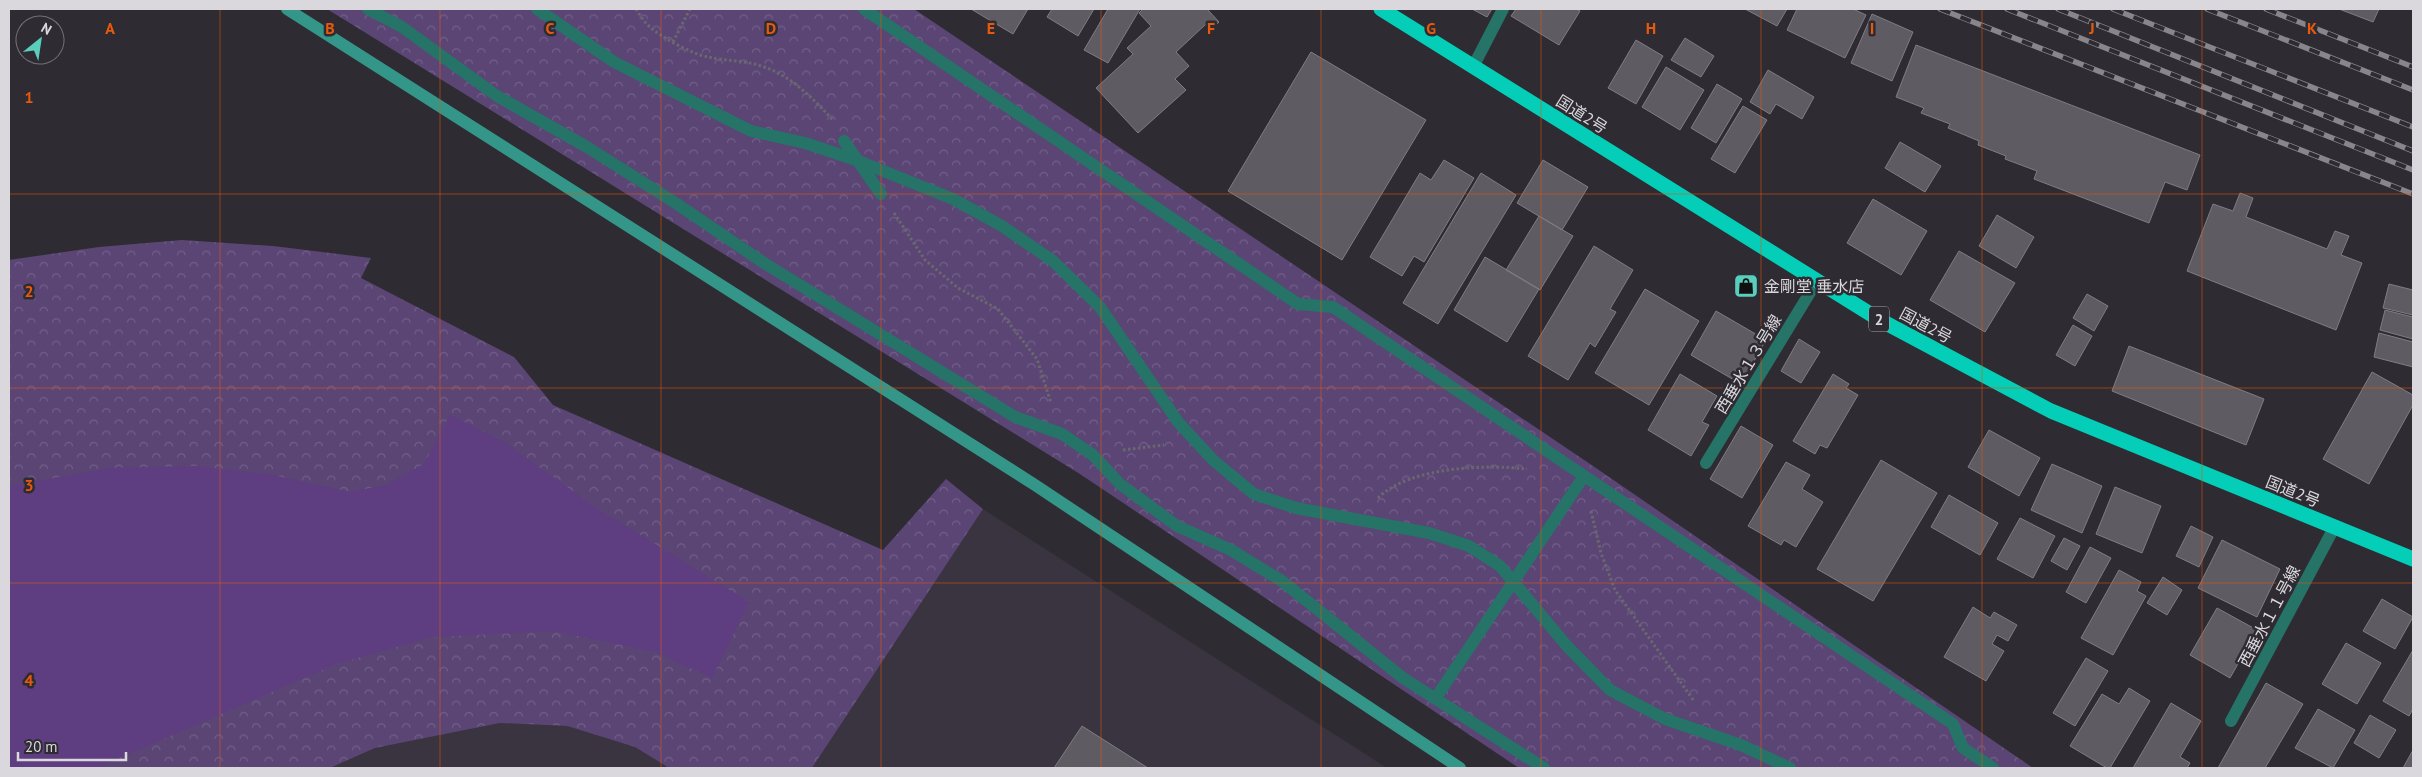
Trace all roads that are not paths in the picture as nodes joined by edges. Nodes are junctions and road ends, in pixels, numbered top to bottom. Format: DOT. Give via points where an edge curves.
graph roads {
  1 [pos="287,9"];
  2 [pos="368,9"];
  3 [pos="537,9"];
  4 [pos="864,9"];
  5 [pos="1381,9"];
  6 [pos="1503,9"];
  7 [pos="1473,67"];
  8 [pos="844,141"];
  9 [pos="856,160"];
  10 [pos="882,194"];
  11 [pos="1817,281"];
  12 [pos="1706,463"];
  13 [pos="1584,476"];
  14 [pos="2335,526"];
  15 [pos="2413,559"];
  16 [pos="1514,582"];
  17 [pos="1435,699"];
  18 [pos="2231,721"];
  19 [pos="1460,768"];
  20 [pos="1544,768"];
  21 [pos="1790,768"];
  22 [pos="1993,768"];
  1 -- 19 [label="street" via="1035,485"];
  2 -- 17 [label="street" via="402,27 497,96 586,147 764,263 1015,417 1062,434 1093,455 1120,484 1177,526 1231,550 1282,581 1353,639"];
  3 -- 9 [label="street" via="614,62 751,131"];
  4 -- 13 [label="street" via="1298,304 1333,307"];
  5 -- 7 [label="highway, 国道2号 / 2"];
  6 -- 7 [label="street"];
  7 -- 11 [label="highway, 国道2号 / 2"];
  8 -- 9 [label="street"];
  9 -- 10 [label="street"];
  9 -- 16 [label="street" via="954,199 1002,226 1052,261 1100,307 1178,422 1213,460 1254,494 1296,508 1429,533 1470,546 1500,566"];
  11 -- 12 [label="street, 西垂水１３号線"];
  11 -- 14 [label="highway, 国道2号 / 2" via="1880,320 2050,411"];
  13 -- 16 [label="street"];
  13 -- 22 [label="street" via="1953,724 1963,748"];
  14 -- 15 [label="highway, 国道2号 / 2"];
  14 -- 18 [label="street, 西垂水１１号線"];
  16 -- 17 [label="street"];
  16 -- 21 [label="street" via="1567,646 1610,690 1665,719 1741,745"];
  17 -- 20 [label="street"];
}
